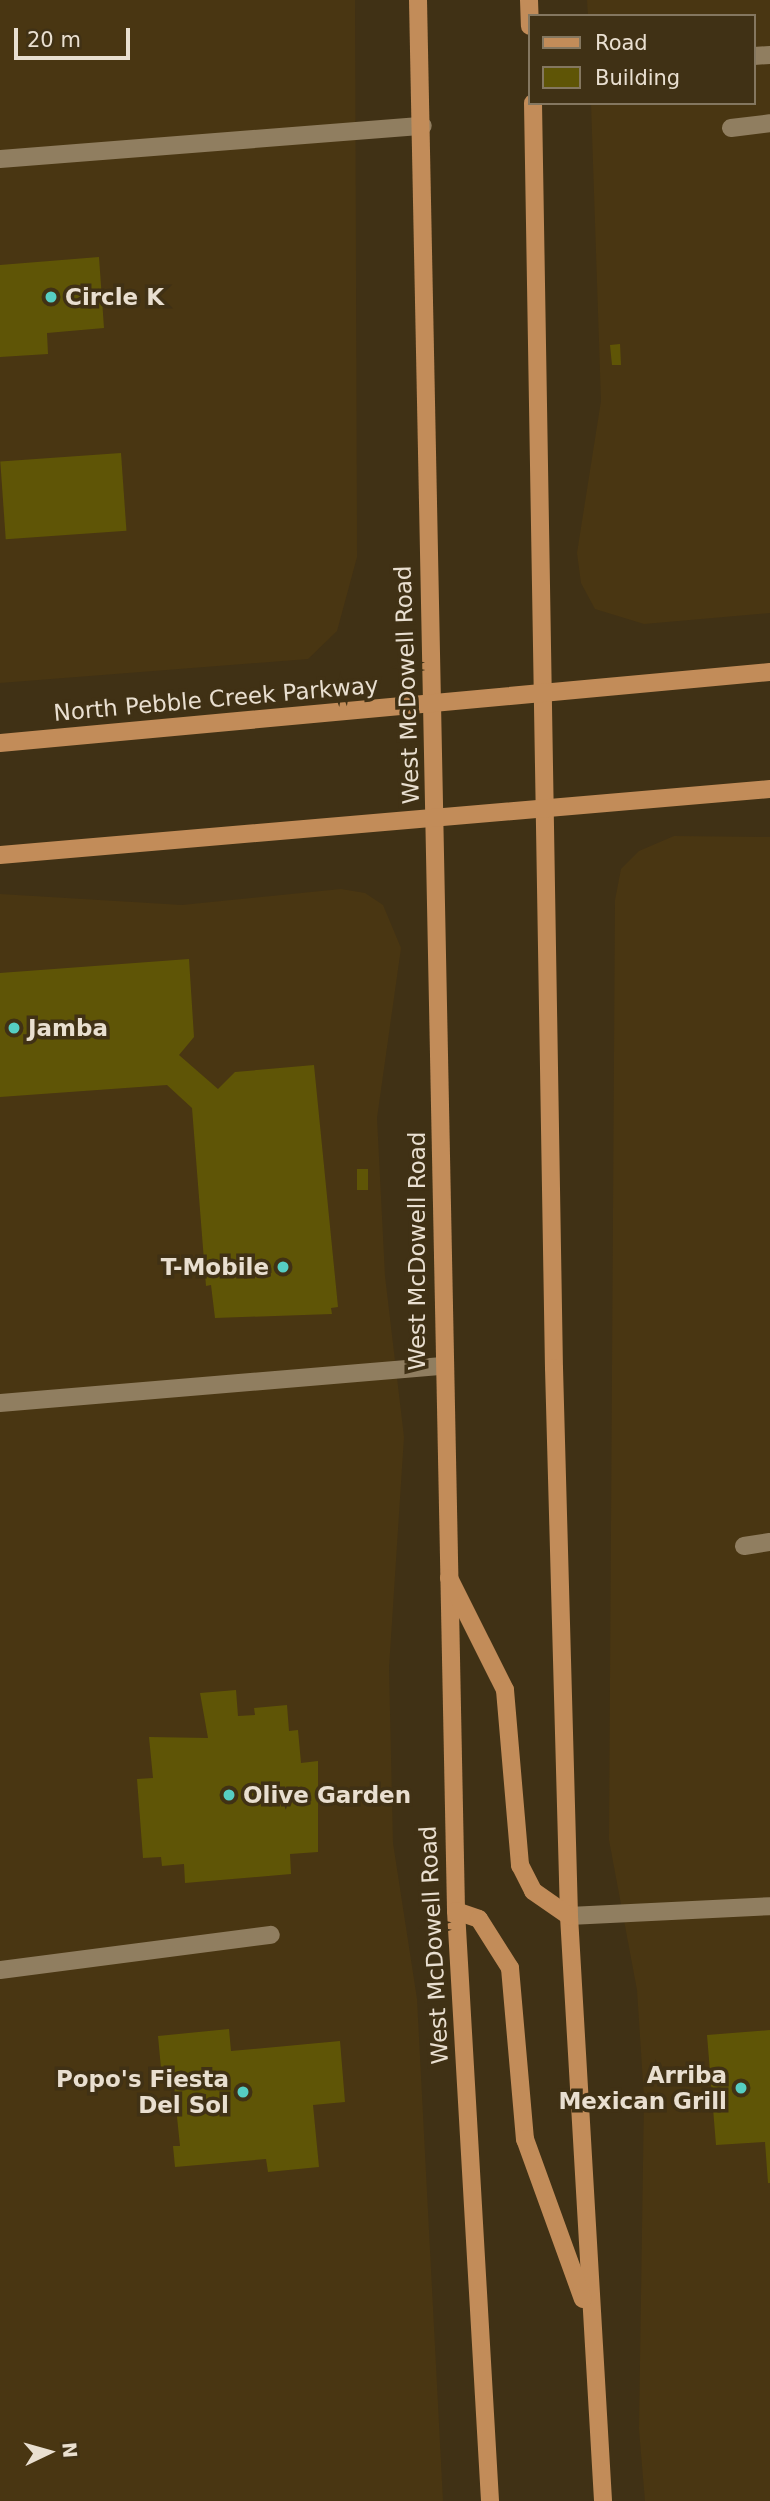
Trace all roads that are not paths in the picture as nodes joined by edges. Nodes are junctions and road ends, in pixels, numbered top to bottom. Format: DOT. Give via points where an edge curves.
graph roads {
  1 [pos="418,0"];
  2 [pos="533,105"];
  3 [pos="770,124"];
  4 [pos="423,127"];
  5 [pos="731,128"];
  6 [pos="0,159"];
  7 [pos="770,672"];
  8 [pos="541,693"];
  9 [pos="432,704"];
  10 [pos="0,743"];
  11 [pos="770,789"];
  12 [pos="544,811"];
  13 [pos="436,818"];
  14 [pos="0,855"];
  15 [pos="442,1366"];
  16 [pos="0,1403"];
  17 [pos="770,1542"];
  18 [pos="744,1546"];
  19 [pos="446,1572"];
  20 [pos="770,1906"];
  21 [pos="456,1911"];
  22 [pos="569,1916"];
  23 [pos="271,1936"];
  24 [pos="0,1970"];
  25 [pos="589,2315"];
  26 [pos="490,2501"];
  27 [pos="603,2501"];
  1 -- 4 [label="main road, West McDowell Road"];
  2 -- 8 [label="main road"];
  3 -- 5 [label="lane"];
  4 -- 6 [label="lane"];
  4 -- 9 [label="main road, West McDowell Road"];
  7 -- 8 [label="main road, North Pebble Creek Parkway"];
  8 -- 9 [label="main road, North Pebble Creek Parkway"];
  8 -- 12 [label="main road"];
  9 -- 10 [label="main road, North Pebble Creek Parkway"];
  9 -- 13 [label="main road, West McDowell Road"];
  11 -- 12 [label="main road"];
  12 -- 13 [label="main road"];
  12 -- 22 [label="main road"];
  13 -- 14 [label="main road"];
  13 -- 15 [label="main road, West McDowell Road"];
  15 -- 16 [label="lane"];
  15 -- 19 [label="main road, West McDowell Road"];
  17 -- 18 [label="lane"];
  19 -- 21 [label="main road, West McDowell Road"];
  19 -- 22 [label="main road" via="505,1690 520,1865 533,1891"];
  20 -- 22 [label="lane"];
  21 -- 25 [label="main road" via="479,1919 510,1968 525,2139"];
  21 -- 26 [label="main road, West McDowell Road"];
  22 -- 25 [label="main road"];
  23 -- 24 [label="lane"];
  25 -- 27 [label="main road"];
}
